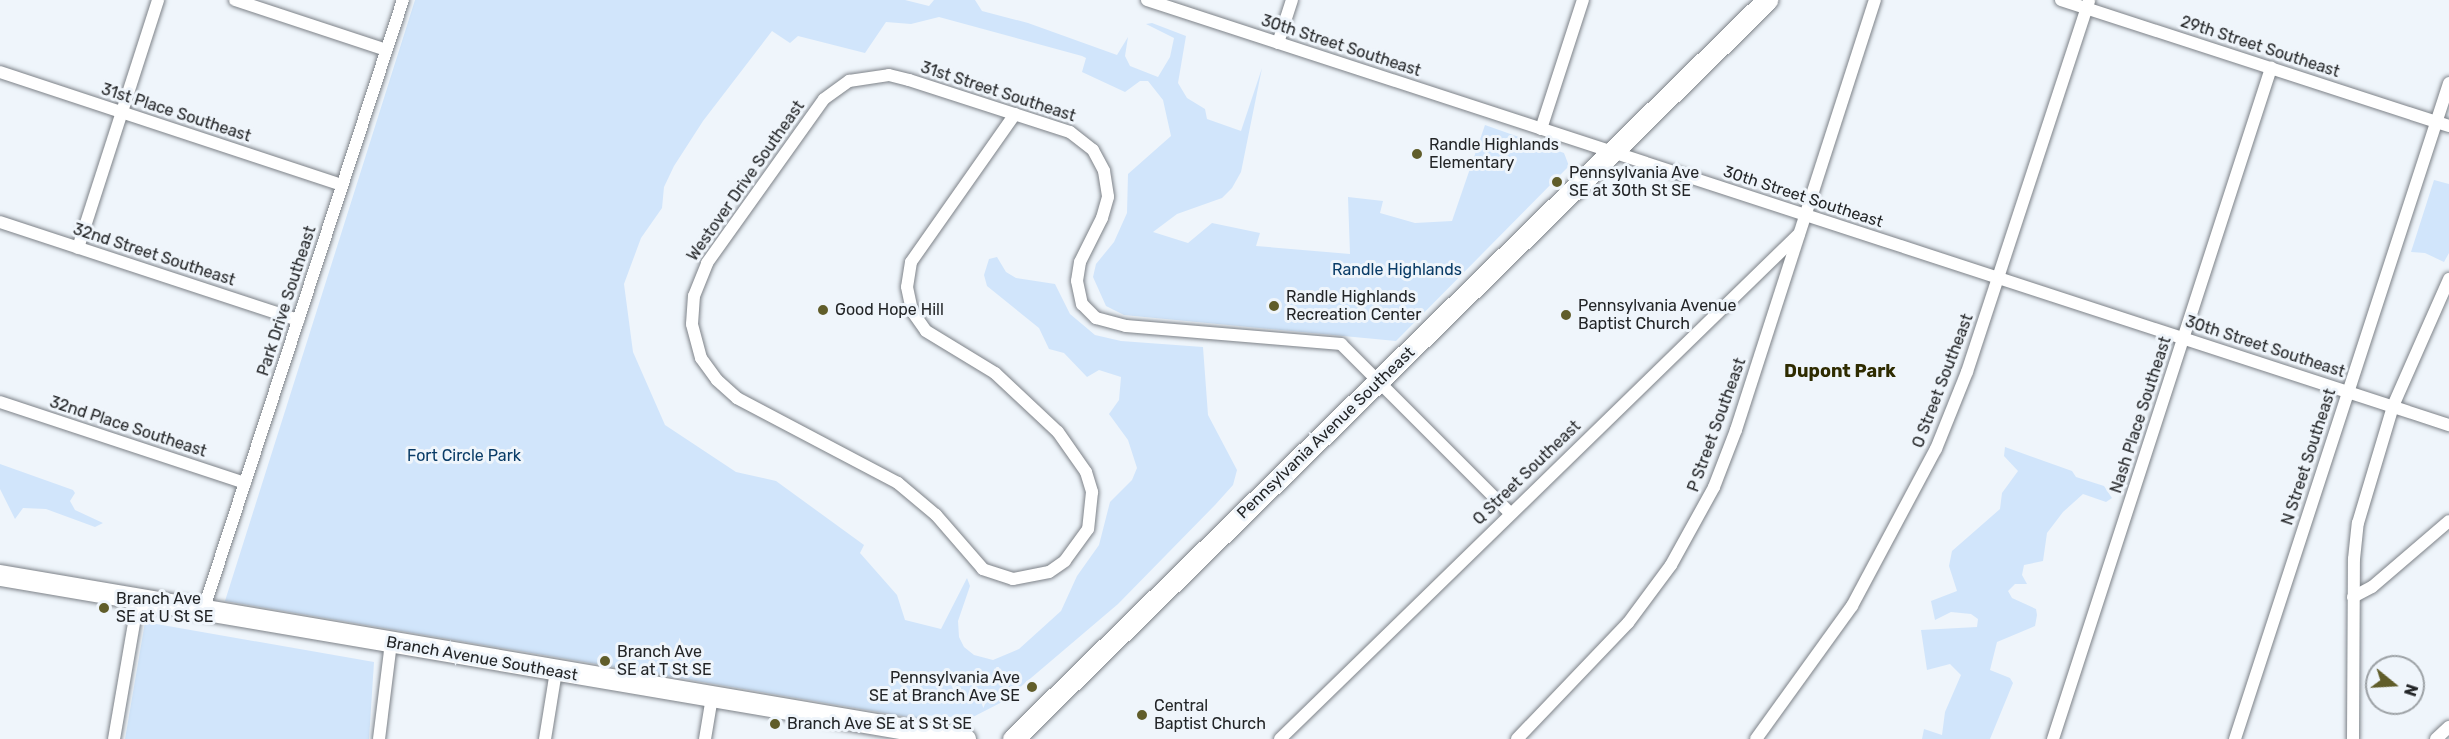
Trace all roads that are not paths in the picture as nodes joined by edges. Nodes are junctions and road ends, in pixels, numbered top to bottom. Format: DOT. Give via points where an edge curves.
graph roads {
  1 [pos="158,0"];
  2 [pos="235,0"];
  3 [pos="403,0"];
  4 [pos="1147,0"];
  5 [pos="1292,0"];
  6 [pos="1583,0"];
  7 [pos="1767,0"];
  8 [pos="1875,0"];
  9 [pos="2061,0"];
  10 [pos="2087,4"];
  11 [pos="1278,43"];
  12 [pos="386,50"];
  13 [pos="2271,68"];
  14 [pos="0,72"];
  15 [pos="864,76"];
  16 [pos="2449,83"];
  17 [pos="121,112"];
  18 [pos="1015,114"];
  19 [pos="2436,122"];
  20 [pos="2449,126"];
  21 [pos="1541,129"];
  22 [pos="1613,152"];
  23 [pos="342,185"];
  24 [pos="1805,215"];
  25 [pos="0,222"];
  26 [pos="1799,233"];
  27 [pos="78,248"];
  28 [pos="1999,278"];
  29 [pos="2449,279"];
  30 [pos="298,320"];
  31 [pos="2183,338"];
  32 [pos="1380,380"];
  33 [pos="2348,392"];
  34 [pos="0,402"];
  35 [pos="2393,406"];
  36 [pos="2449,424"];
  37 [pos="245,483"];
  38 [pos="1510,513"];
  39 [pos="2449,521"];
  40 [pos="0,575"];
  41 [pos="2353,597"];
  42 [pos="138,600"];
  43 [pos="203,611"];
  44 [pos="391,643"];
  45 [pos="556,671"];
  46 [pos="712,698"];
  47 [pos="2449,728"];
  48 [pos="2056,738"];
  49 [pos="114,739"];
  50 [pos="379,739"];
  51 [pos="545,739"];
  52 [pos="705,739"];
  53 [pos="965,739"];
  54 [pos="1013,739"];
  55 [pos="1280,739"];
  56 [pos="1517,739"];
  57 [pos="1756,739"];
  58 [pos="2235,739"];
  59 [pos="2353,739"];
  60 [pos="2436,739"];
  1 -- 17 [label="street"];
  2 -- 12 [label="street"];
  3 -- 12 [label="street, Park Drive Southeast"];
  4 -- 11 [label="street, 30th Street Southeast"];
  5 -- 11 [label="street"];
  6 -- 21 [label="street"];
  7 -- 22 [label="highway, Pennsylvania Avenue Southeast"];
  8 -- 24 [label="street, P Street Southeast"];
  9 -- 10 [label="street, 29th Street Southeast"];
  10 -- 13 [label="street, 29th Street Southeast"];
  10 -- 28 [label="street, O Street Southeast"];
  11 -- 21 [label="street, 30th Street Southeast"];
  12 -- 23 [label="street, Park Drive Southeast"];
  13 -- 19 [label="street, 29th Street Southeast"];
  13 -- 31 [label="street, Nash Place Southeast"];
  14 -- 17 [label="street, 31st Place Southeast"];
  15 -- 18 [label="street, 31st Street Southeast" via="900,77"];
  15 -- 18 [label="street, Westover Drive Southeast" via="840,86 824,99 707,263 692,303 694,341 711,373 730,393 898,483 936,514 983,569 1013,579 1049,572 1074,552 1089,529 1092,492 1086,472 1058,432 995,373 926,331 912,311 908,287 911,262"];
  16 -- 19 [label="street, N Street Southeast"];
  17 -- 23 [label="street, 31st Place Southeast"];
  17 -- 27 [label="street"];
  18 -- 32 [label="street, 31st Street Southeast" via="1075,135 1093,150 1102,165 1107,185 1106,206 1077,276 1080,299 1096,318 1126,326 1330,342 1351,350"];
  19 -- 20 [label="street, 29th Street Southeast"];
  19 -- 33 [label="street, N Street Southeast"];
  21 -- 22 [label="street, 30th Street Southeast"];
  22 -- 24 [label="street, 30th Street Southeast"];
  22 -- 32 [label="highway, Pennsylvania Avenue Southeast"];
  23 -- 30 [label="street, Park Drive Southeast"];
  24 -- 26 [label="street, P Street Southeast"];
  24 -- 28 [label="street, 30th Street Southeast"];
  25 -- 27 [label="street, 32nd Street Southeast"];
  26 -- 38 [label="street, Q Street Southeast"];
  26 -- 56 [label="street, P Street Southeast" via="1730,449 1691,532 1661,580 1618,636"];
  27 -- 30 [label="street, 32nd Street Southeast"];
  28 -- 31 [label="street, 30th Street Southeast"];
  28 -- 57 [label="street, O Street Southeast" via="1951,414 1904,515 1829,642"];
  29 -- 35 [label="street"];
  30 -- 37 [label="street, Park Drive Southeast"];
  31 -- 33 [label="street, 30th Street Southeast"];
  31 -- 48 [label="street, Nash Place Southeast"];
  32 -- 38 [label="street, 31st Street Southeast"];
  32 -- 54 [label="highway, Pennsylvania Avenue Southeast"];
  33 -- 35 [label="street, 30th Street Southeast"];
  33 -- 58 [label="street, N Street Southeast"];
  34 -- 37 [label="street, 32nd Place Southeast"];
  35 -- 36 [label="street, 30th Street Southeast"];
  35 -- 41 [label="street" via="2358,523"];
  37 -- 43 [label="street, Park Drive Southeast"];
  38 -- 55 [label="street, Q Street Southeast"];
  39 -- 41 [label="street" via="2372,587"];
  40 -- 42 [label="highway, Branch Avenue Southeast"];
  41 -- 59 [label="street"];
  42 -- 43 [label="highway, Branch Avenue Southeast"];
  42 -- 49 [label="street"];
  43 -- 44 [label="highway, Branch Avenue Southeast"];
  44 -- 45 [label="highway, Branch Avenue Southeast"];
  44 -- 50 [label="street"];
  45 -- 46 [label="highway, Branch Avenue Southeast"];
  45 -- 51 [label="street"];
  46 -- 52 [label="street"];
  46 -- 53 [label="highway, Branch Avenue Southeast"];
  47 -- 60 [label="street"];
}
